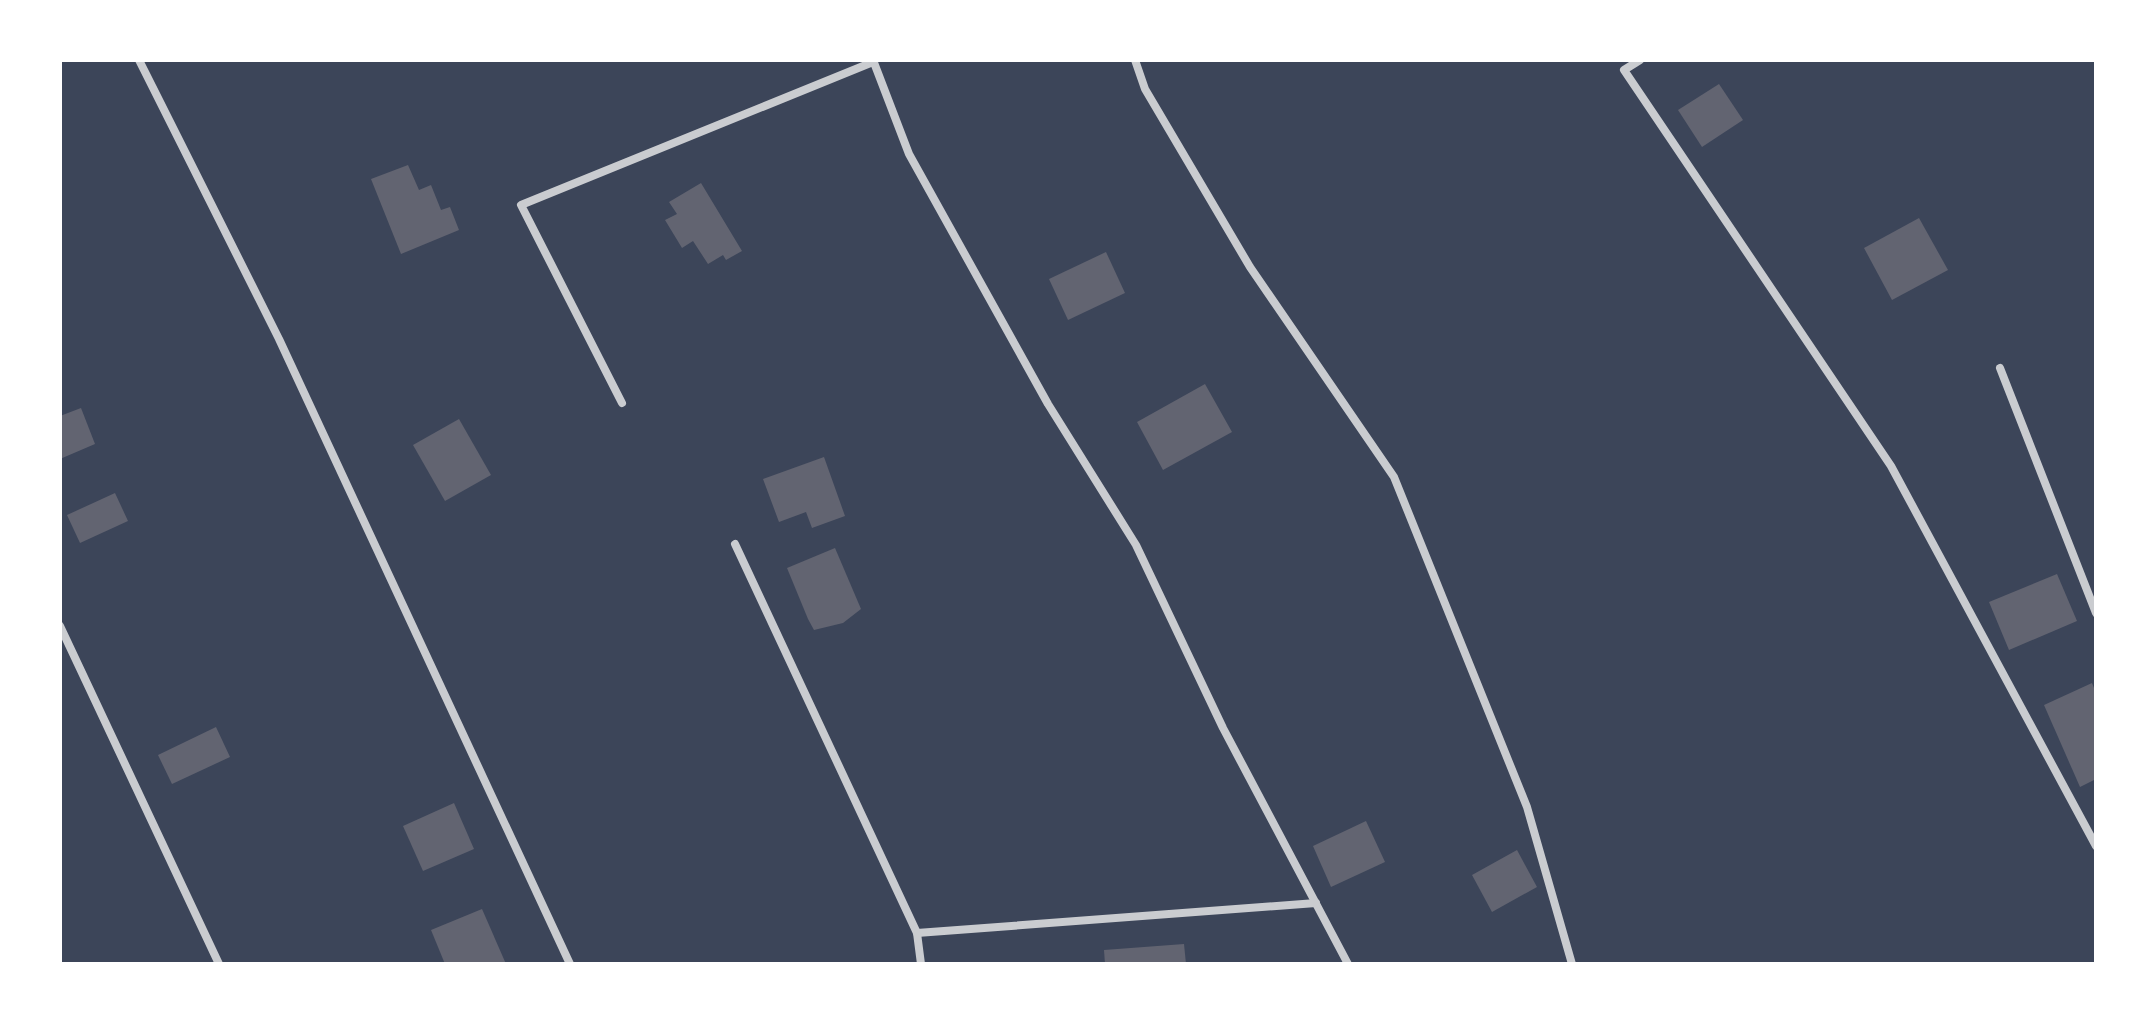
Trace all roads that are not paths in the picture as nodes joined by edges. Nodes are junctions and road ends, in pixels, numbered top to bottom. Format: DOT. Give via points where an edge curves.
graph roads {
  1 [pos="139,60"];
  2 [pos="1135,60"];
  3 [pos="1640,60"];
  4 [pos="873,61"];
  5 [pos="2000,368"];
  6 [pos="622,403"];
  7 [pos="735,544"];
  8 [pos="2096,613"];
  9 [pos="60,626"];
  10 [pos="2096,846"];
  11 [pos="1316,903"];
  12 [pos="917,933"];
  13 [pos="219,964"];
  14 [pos="570,964"];
  15 [pos="921,964"];
  16 [pos="1348,964"];
  17 [pos="1572,964"];
  1 -- 14 [label="street" via="279,339"];
  2 -- 17 [label="street" via="1145,89 1250,267 1394,477 1527,807"];
  3 -- 10 [label="street" via="1624,70 1891,466"];
  4 -- 6 [label="street" via="521,205"];
  4 -- 11 [label="street" via="909,154 1048,404 1136,545 1223,728"];
  5 -- 8 [label="street"];
  7 -- 12 [label="street"];
  9 -- 13 [label="street"];
  11 -- 12 [label="street"];
  11 -- 16 [label="street"];
  12 -- 15 [label="street"];
}
